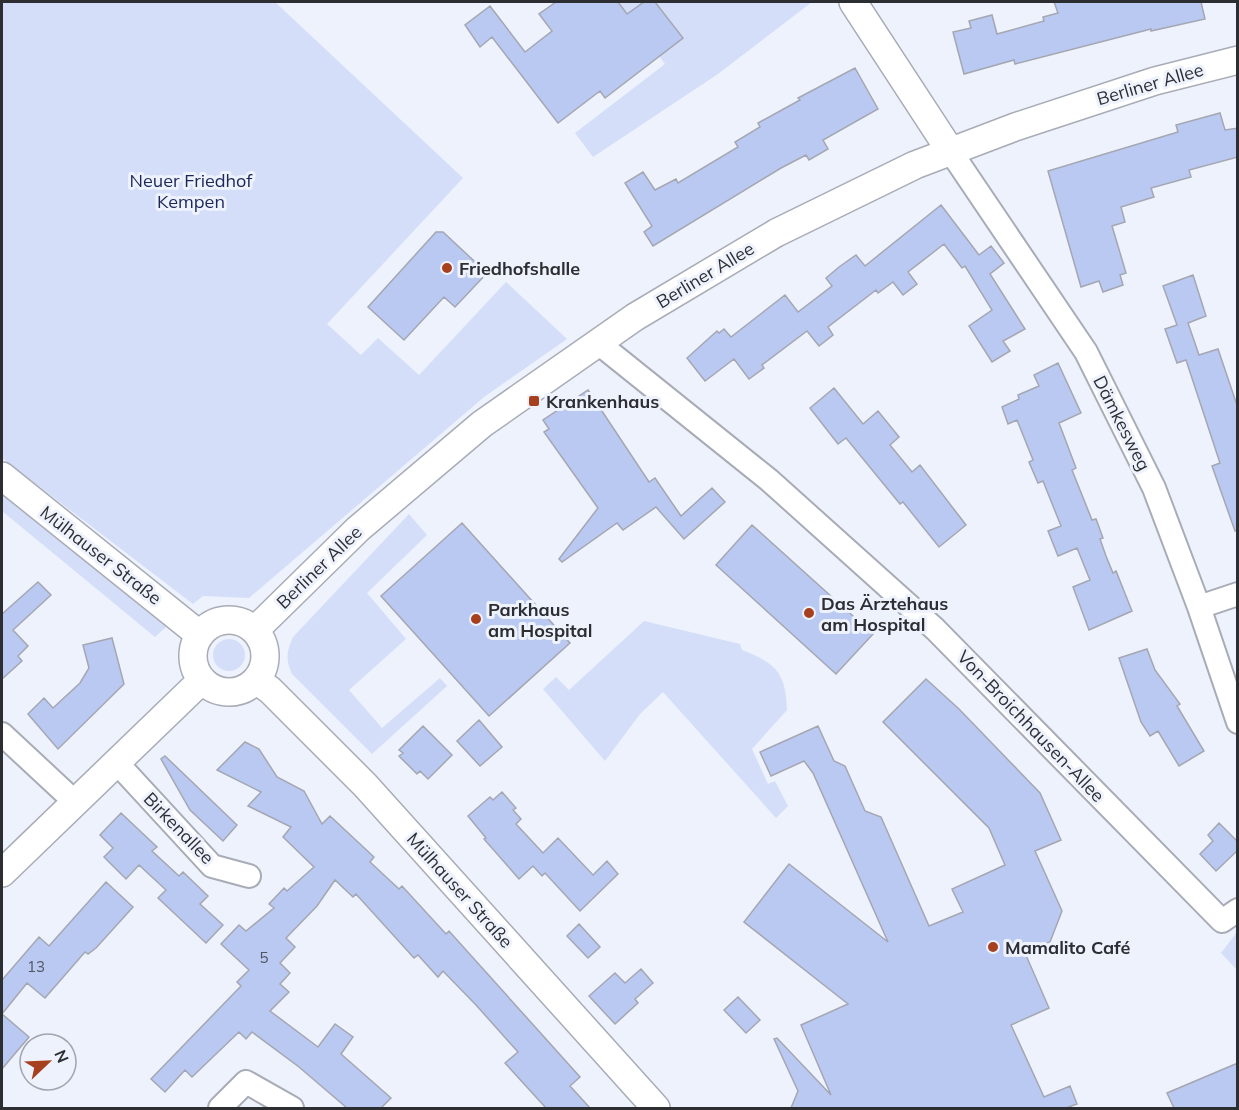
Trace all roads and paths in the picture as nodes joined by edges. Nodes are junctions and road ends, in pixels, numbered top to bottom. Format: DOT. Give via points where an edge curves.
graph roads {
  1 [pos="853,2"];
  2 [pos="1238,60"];
  3 [pos="951,152"];
  4 [pos="597,342"];
  5 [pos="2,476"];
  6 [pos="1238,594"];
  7 [pos="1199,607"];
  8 [pos="255,630"];
  9 [pos="200,635"];
  10 [pos="202,680"];
  11 [pos="256,680"];
  12 [pos="1238,722"];
  13 [pos="2,734"];
  14 [pos="118,764"];
  15 [pos="75,802"];
  16 [pos="2,873"];
  17 [pos="249,876"];
  18 [pos="1238,910"];
  19 [pos="220,1108"];
  20 [pos="292,1108"];
  21 [pos="656,1108"];
  1 -- 3 [label="street"];
  2 -- 3 [label="street, Berliner Allee" via="1076,106"];
  3 -- 4 [label="street, Berliner Allee" via="904,170 776,233"];
  3 -- 7 [label="street, Dämkesweg" via="1086,351 1154,488"];
  4 -- 8 [label="street, Berliner Allee" via="482,424 405,488 310,573"];
  4 -- 18 [label="street, Von-Broichhausen-Allee" via="769,480 935,629 1222,921"];
  5 -- 9 [label="street, Mülhauser Straße"];
  6 -- 7 [label="street"];
  7 -- 12 [label="street, Dämkesweg"];
  8 -- 9 [label="street" via="236,620 226,620 207,627"];
  8 -- 11 [label="street" via="265,660"];
  9 -- 10 [label="street" via="193,658"];
  10 -- 11 [label="street" via="223,691 246,687"];
  10 -- 14 [label="street"];
  11 -- 21 [label="street, Mülhauser Straße" via="365,785"];
  13 -- 15 [label="street"];
  14 -- 15 [label="street"];
  14 -- 17 [label="street, Birkenallee" via="212,866"];
  15 -- 16 [label="street"];
  19 -- 20 [label="street" via="246,1082"];
}
